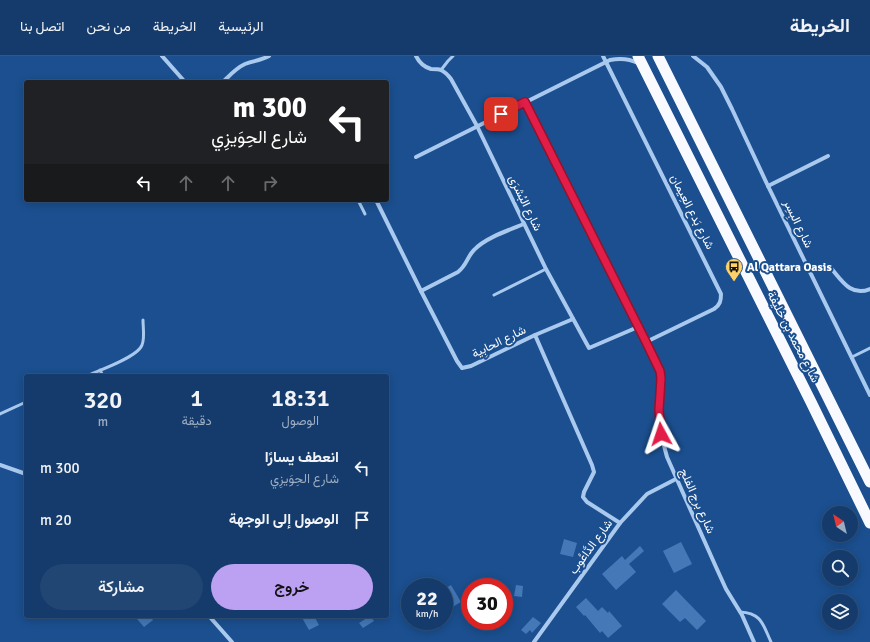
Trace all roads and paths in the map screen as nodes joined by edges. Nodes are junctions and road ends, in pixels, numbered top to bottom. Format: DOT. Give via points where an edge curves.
graph roads {
  1 [pos="162,56"];
  2 [pos="270,56"];
  3 [pos="416,56"];
  4 [pos="453,56"];
  5 [pos="603,56"];
  6 [pos="614,56"];
  7 [pos="638,56"];
  8 [pos="658,56"];
  9 [pos="693,56"];
  10 [pos="608,61"];
  11 [pos="643,67"];
  12 [pos="441,70"];
  13 [pos="183,80"];
  14 [pos="225,80"];
  15 [pos="525,102"];
  16 [pos="477,126"];
  17 [pos="828,156"];
  18 [pos="416,157"];
  19 [pos="768,186"];
  20 [pos="359,202"];
  21 [pos="377,202"];
  22 [pos="365,214"];
  23 [pos="524,224"];
  24 [pos="831,268"];
  25 [pos="546,269"];
  26 [pos="870,289"];
  27 [pos="421,291"];
  28 [pos="494,295"];
  29 [pos="573,319"];
  30 [pos="143,320"];
  31 [pos="638,327"];
  32 [pos="535,336"];
  33 [pos="646,342"];
  34 [pos="870,348"];
  35 [pos="852,357"];
  36 [pos="100,370"];
  37 [pos="91,374"];
  38 [pos="102,374"];
  39 [pos="870,395"];
  40 [pos="24,403"];
  41 [pos="0,414"];
  42 [pos="0,465"];
  43 [pos="24,473"];
  44 [pos="676,479"];
  45 [pos="870,482"];
  46 [pos="620,523"];
  47 [pos="870,523"];
  48 [pos="740,612"];
  49 [pos="211,618"];
  50 [pos="232,642"];
  51 [pos="534,642"];
  52 [pos="754,642"];
  53 [pos="771,642"];
  1 -- 13 [label="street"];
  2 -- 14 [label="street" via="244,65"];
  3 -- 12 [label="street" via="426,67"];
  4 -- 12 [label="lane"];
  5 -- 10 [label="street, شارع بَدع العِيمان"];
  6 -- 10 [label="street"];
  7 -- 11 [label="highway, شارع محمد بن خليفة"];
  8 -- 45 [label="highway, شارع محمد بن خليفة"];
  9 -- 19 [label="street, شارع البِسِر" via="707,68 721,87"];
  10 -- 11 [label="street" via="628,59"];
  10 -- 15 [label="street"];
  10 -- 33 [label="street, شارع بَدع العِيمان" via="721,294 719,305 714,309"];
  11 -- 47 [label="highway, شارع محمد بن خليفة"];
  12 -- 16 [label="street, شارع البُشرَى" via="451,79"];
  15 -- 16 [label="street"];
  15 -- 31 [label="street, شارع برج الفلج"];
  16 -- 18 [label="street"];
  16 -- 23 [label="street, شارع البُشرَى"];
  17 -- 19 [label="street"];
  19 -- 35 [label="street, شارع البِسِر"];
  20 -- 22 [label="lane"];
  21 -- 27 [label="street, شارع الحابِية"];
  23 -- 25 [label="street, شارع البُشرَى"];
  23 -- 27 [label="street" via="486,240 458,272"];
  24 -- 26 [label="street" via="850,288 856,291"];
  25 -- 28 [label="lane"];
  25 -- 29 [label="street, شارع البُشرَى"];
  27 -- 32 [label="street, شارع الحابِية" via="462,368"];
  29 -- 31 [label="street, شارع البُشرَى" via="589,348"];
  29 -- 32 [label="street"];
  30 -- 36 [label="lane" via="140,349 131,356"];
  31 -- 33 [label="street, شارع برج الفلج"];
  32 -- 46 [label="street, شارع الحابِية" via="592,465 594,472 583,497"];
  33 -- 44 [label="street, شارع برج الفلج" via="661,378 660,426 667,457"];
  34 -- 35 [label="lane"];
  35 -- 39 [label="street, شارع البِسِر"];
  36 -- 37 [label="lane"];
  36 -- 38 [label="lane"];
  40 -- 41 [label="lane"];
  42 -- 43 [label="street"];
  44 -- 46 [label="street, شارع الدَّاعُوب" via="647,494"];
  44 -- 48 [label="street, شارع برج الفلج" via="726,589"];
  46 -- 51 [label="street, شارع الدَّاعُوب"];
  48 -- 52 [label="street, شارع برج الفلج"];
  48 -- 53 [label="lane" via="752,614 760,619"];
  49 -- 50 [label="street"];
}
